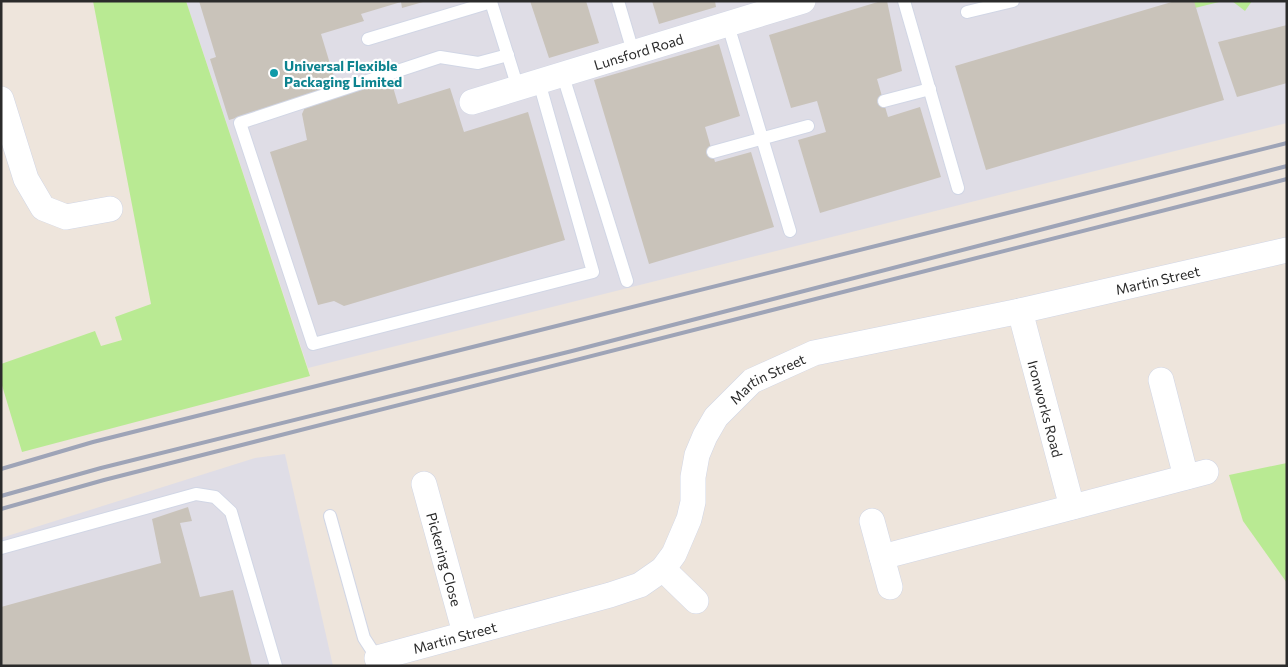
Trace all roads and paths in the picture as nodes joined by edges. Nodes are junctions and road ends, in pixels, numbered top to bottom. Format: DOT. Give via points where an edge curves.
graph roads {
  1 [pos="618,1"];
  2 [pos="803,1"];
  3 [pos="904,1"];
  4 [pos="1013,1"];
  5 [pos="967,12"];
  6 [pos="740,15"];
  7 [pos="368,39"];
  8 [pos="508,55"];
  9 [pos="634,55"];
  10 [pos="563,76"];
  11 [pos="529,85"];
  12 [pos="930,89"];
  13 [pos="1,99"];
  14 [pos="884,101"];
  15 [pos="472,102"];
  16 [pos="808,126"];
  17 [pos="6,130"];
  18 [pos="760,139"];
  19 [pos="713,152"];
  20 [pos="958,188"];
  21 [pos="110,209"];
  22 [pos="790,231"];
  23 [pos="1287,250"];
  24 [pos="628,281"];
  25 [pos="1020,311"];
  26 [pos="1160,380"];
  27 [pos="424,484"];
  28 [pos="1072,507"];
  29 [pos="330,516"];
  30 [pos="872,521"];
  31 [pos="1,548"];
  32 [pos="882,557"];
  33 [pos="663,569"];
  34 [pos="890,587"];
  35 [pos="696,601"];
  36 [pos="465,633"];
  37 [pos="378,662"];
  38 [pos="276,666"];
  1 -- 9 [label="lane"];
  2 -- 6 [label="street, Lunsford Road"];
  3 -- 12 [label="lane"];
  4 -- 5 [label="lane"];
  6 -- 9 [label="street, Lunsford Road"];
  6 -- 18 [label="lane"];
  7 -- 8 [label="lane" via="491,2"];
  8 -- 11 [label="lane"];
  8 -- 11 [label="lane" via="478,63 440,57 240,123 313,344 593,272"];
  9 -- 10 [label="street, Lunsford Road"];
  10 -- 11 [label="street, Lunsford Road"];
  10 -- 24 [label="lane"];
  11 -- 15 [label="street, Lunsford Road"];
  12 -- 14 [label="lane"];
  12 -- 20 [label="lane"];
  13 -- 17 [label="street"];
  16 -- 18 [label="lane"];
  17 -- 21 [label="street" via="26,179 43,208 66,217"];
  18 -- 19 [label="lane"];
  18 -- 22 [label="lane"];
  23 -- 25 [label="street, Martin Street"];
  25 -- 28 [label="street, Ironworks Road"];
  25 -- 33 [label="street, Martin Street" via="814,353 752,381 716,417 705,436 697,455 689,519 674,554"];
  26 -- 28 [label="street" via="1196,474"];
  27 -- 36 [label="street, Pickering Close"];
  28 -- 32 [label="street"];
  29 -- 37 [label="lane" via="364,638"];
  30 -- 32 [label="street"];
  31 -- 38 [label="lane" via="196,494 215,497 230,512"];
  32 -- 34 [label="street"];
  33 -- 35 [label="street"];
  33 -- 36 [label="street, Martin Street" via="640,585 610,595"];
  36 -- 37 [label="street, Martin Street"];
}
